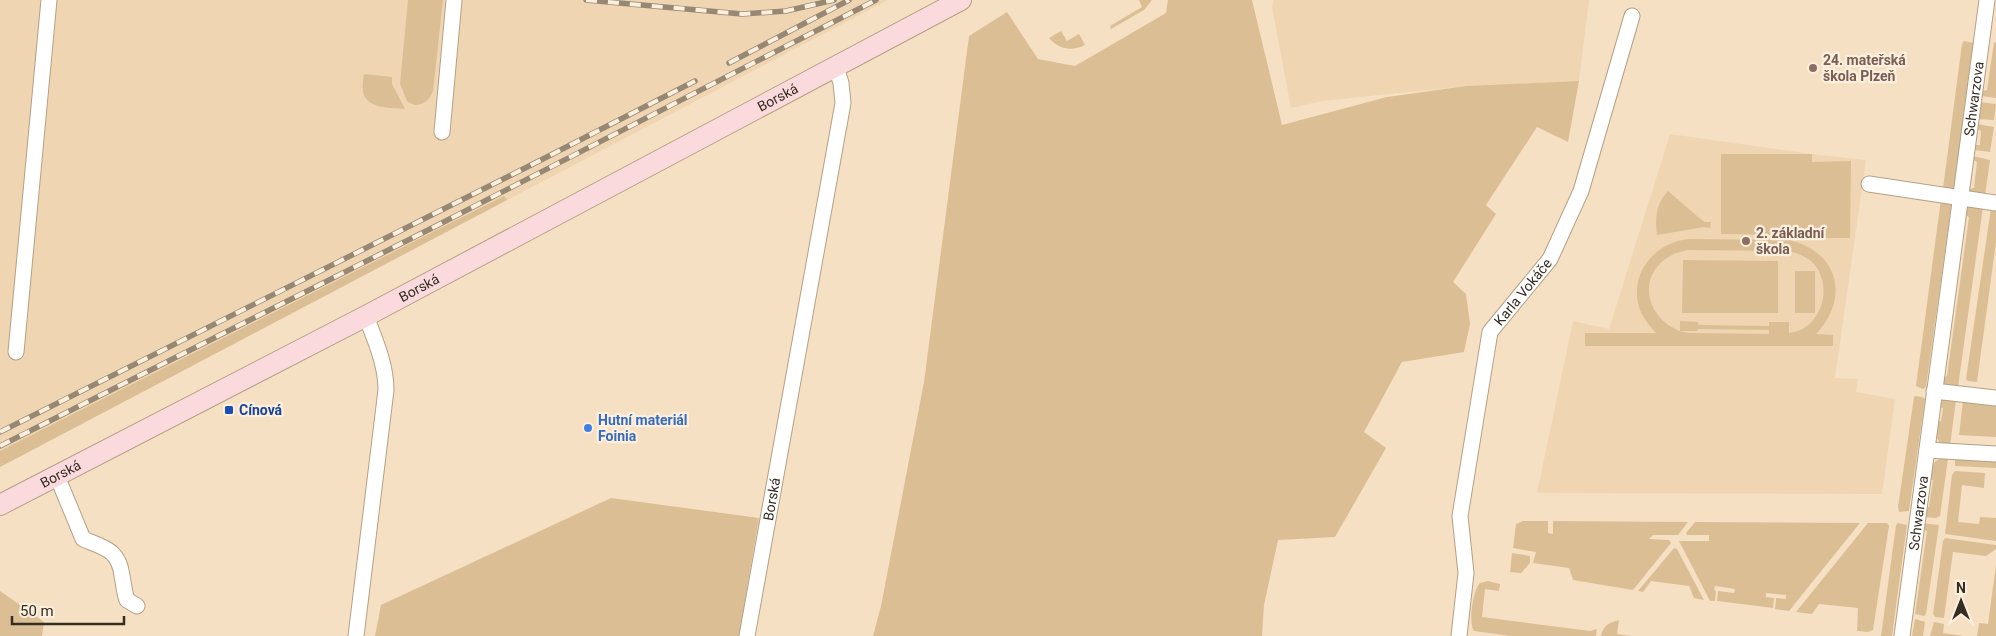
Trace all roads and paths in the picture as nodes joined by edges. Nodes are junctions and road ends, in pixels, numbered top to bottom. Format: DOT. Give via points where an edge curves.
graph roads {
  1 [pos="49,0"];
  2 [pos="454,0"];
  3 [pos="962,0"];
  4 [pos="1987,0"];
  5 [pos="1632,16"];
  6 [pos="836,67"];
  7 [pos="442,132"];
  8 [pos="1869,184"];
  9 [pos="1960,197"];
  10 [pos="1996,203"];
  11 [pos="366,316"];
  12 [pos="16,352"];
  13 [pos="1934,391"];
  14 [pos="1996,398"];
  15 [pos="1926,450"];
  16 [pos="1996,454"];
  17 [pos="57,476"];
  18 [pos="0,505"];
  19 [pos="137,606"];
  20 [pos="356,636"];
  21 [pos="747,636"];
  22 [pos="1459,636"];
  23 [pos="1902,636"];
  1 -- 12 [label="street"];
  2 -- 7 [label="street"];
  3 -- 6 [label="street, Borská"];
  4 -- 9 [label="street, Schwarzova"];
  5 -- 22 [label="street, Karla Vokáče" via="1581,191 1566,225 1550,258 1490,332 1460,516 1466,573"];
  6 -- 11 [label="street, Borská"];
  6 -- 21 [label="street, Borská" via="842,103"];
  8 -- 9 [label="street"];
  9 -- 10 [label="street"];
  9 -- 13 [label="street, Schwarzova"];
  11 -- 17 [label="street, Borská"];
  11 -- 20 [label="street" via="386,377 386,390"];
  13 -- 14 [label="street"];
  13 -- 15 [label="street, Schwarzova"];
  15 -- 16 [label="street"];
  15 -- 23 [label="street, Schwarzova"];
  17 -- 18 [label="street, Borská"];
  17 -- 19 [label="street" via="83,539 106,548 116,556 121,565 127,600"];
}
